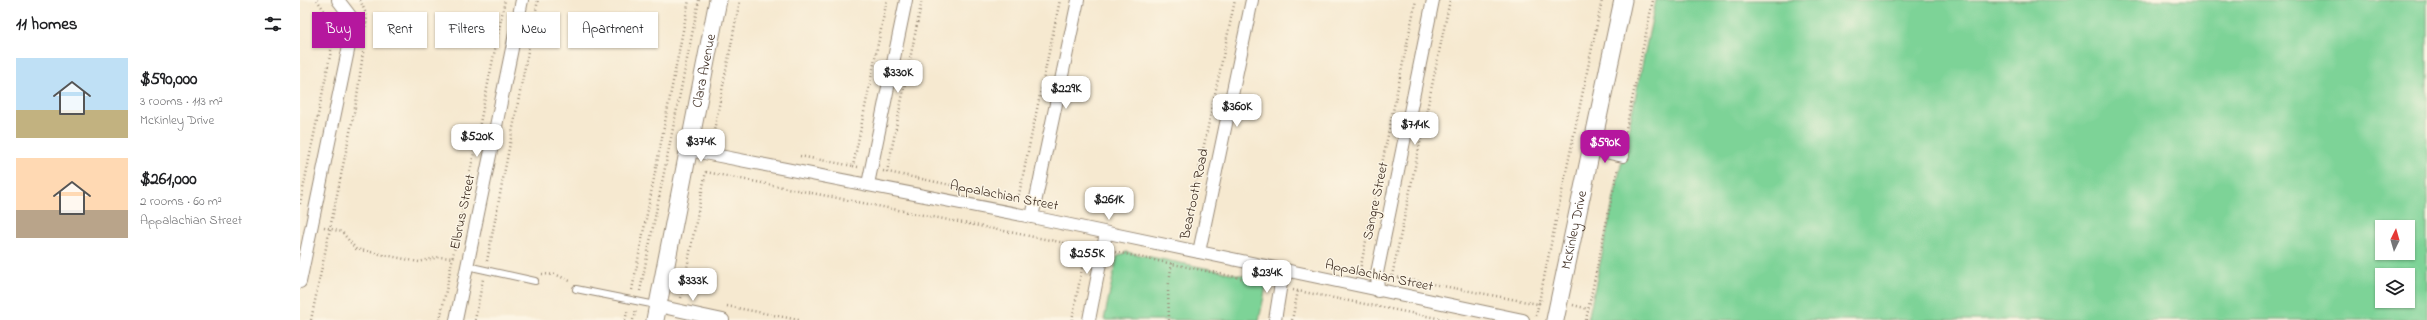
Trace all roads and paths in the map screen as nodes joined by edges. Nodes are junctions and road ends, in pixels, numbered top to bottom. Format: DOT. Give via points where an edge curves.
graph roads {
  1 [pos="317,0"];
  2 [pos="338,0"];
  3 [pos="360,0"];
  4 [pos="505,0"];
  5 [pos="522,0"];
  6 [pos="538,0"];
  7 [pos="689,0"];
  8 [pos="699,0"];
  9 [pos="718,0"];
  10 [pos="887,0"];
  11 [pos="906,0"];
  12 [pos="922,0"];
  13 [pos="1060,0"];
  14 [pos="1078,0"];
  15 [pos="1234,0"];
  16 [pos="1252,0"];
  17 [pos="1416,0"];
  18 [pos="1433,0"];
  19 [pos="1450,0"];
  20 [pos="1602,0"];
  21 [pos="1623,0"];
  22 [pos="366,29"];
  23 [pos="364,48"];
  24 [pos="1592,149"];
  25 [pos="689,150"];
  26 [pos="1623,156"];
  27 [pos="869,169"];
  28 [pos="706,172"];
  29 [pos="887,172"];
  30 [pos="868,184"];
  31 [pos="987,193"];
  32 [pos="1010,198"];
  33 [pos="1018,199"];
  34 [pos="1034,202"];
  35 [pos="300,204"];
  36 [pos="1032,216"];
  37 [pos="312,225"];
  38 [pos="330,228"];
  39 [pos="1106,233"];
  40 [pos="1178,233"];
  41 [pos="1185,234"];
  42 [pos="1201,238"];
  43 [pos="1174,247"];
  44 [pos="1086,248"];
  45 [pos="1104,250"];
  46 [pos="1199,252"];
  47 [pos="452,258"];
  48 [pos="1172,263"];
  49 [pos="467,266"];
  50 [pos="1352,269"];
  51 [pos="485,270"];
  52 [pos="1360,270"];
  53 [pos="1283,271"];
  54 [pos="1376,273"];
  55 [pos="1392,277"];
  56 [pos="535,280"];
  57 [pos="300,282"];
  58 [pos="1281,287"];
  59 [pos="576,289"];
  60 [pos="1298,291"];
  61 [pos="1378,291"];
  62 [pos="681,297"];
  63 [pos="688,298"];
  64 [pos="630,300"];
  65 [pos="638,302"];
  66 [pos="1559,302"];
  67 [pos="1538,304"];
  68 [pos="725,306"];
  69 [pos="1588,309"];
  70 [pos="657,313"];
  71 [pos="311,320"];
  72 [pos="440,320"];
  73 [pos="456,320"];
  74 [pos="475,320"];
  75 [pos="625,320"];
  76 [pos="633,320"];
  77 [pos="723,320"];
  78 [pos="799,320"];
  79 [pos="1072,320"];
  80 [pos="1089,320"];
  81 [pos="1169,320"];
  82 [pos="1274,320"];
  83 [pos="1292,320"];
  84 [pos="1447,320"];
  85 [pos="1523,320"];
  86 [pos="1535,320"];
  87 [pos="1555,320"];
  1 -- 35 [label="path" via="334,25 334,36"];
  2 -- 37 [label="street" via="351,17 350,36"];
  3 -- 22 [label="path" via="367,16"];
  4 -- 47 [label="path"];
  5 -- 49 [label="street, Elbrus Street"];
  6 -- 51 [label="path"];
  7 -- 64 [label="path"];
  8 -- 65 [label="path"];
  9 -- 25 [label="street, Clara Avenue"];
  10 -- 27 [label="path" via="852,166"];
  11 -- 27 [label="street"];
  12 -- 29 [label="path"];
  13 -- 33 [label="path"];
  14 -- 34 [label="street"];
  15 -- 41 [label="path"];
  16 -- 42 [label="street, Beartooth Road"];
  17 -- 52 [label="path"];
  18 -- 54 [label="street, Sangre Street"];
  19 -- 55 [label="path"];
  20 -- 67 [label="path"];
  21 -- 24 [label="street, McKinley Drive"];
  23 -- 38 [label="path" via="356,103"];
  24 -- 26 [label="street"];
  24 -- 66 [label="street, McKinley Drive"];
  25 -- 30 [label="street, Appalachian Street"];
  25 -- 70 [label="street, Clara Avenue"];
  27 -- 29 [label="path"];
  27 -- 30 [label="street"];
  28 -- 44 [label="path"];
  29 -- 31 [label="path"];
  30 -- 36 [label="street, Appalachian Street"];
  32 -- 33 [label="path"];
  33 -- 34 [label="path"];
  34 -- 36 [label="street"];
  36 -- 39 [label="street, Appalachian Street"];
  37 -- 38 [label="path"];
  37 -- 57 [label="street"];
  38 -- 47 [label="path" via="342,232 356,249 419,262 439,256"];
  38 -- 71 [label="path"];
  39 -- 43 [label="street, Appalachian Street"];
  39 -- 45 [label="street"];
  40 -- 41 [label="path"];
  41 -- 42 [label="path"];
  42 -- 46 [label="street, Beartooth Road"];
  43 -- 46 [label="street, Appalachian Street"];
  43 -- 48 [label="path"];
  44 -- 45 [label="path"];
  44 -- 79 [label="path"];
  45 -- 48 [label="path"];
  45 -- 80 [label="street"];
  46 -- 53 [label="street, Appalachian Street"];
  47 -- 72 [label="path"];
  48 -- 58 [label="path"];
  48 -- 81 [label="path" via="1168,290"];
  49 -- 51 [label="lane, Elbrus Street"];
  49 -- 73 [label="street, Elbrus Street"];
  50 -- 52 [label="path"];
  51 -- 56 [label="lane, Elbrus Street"];
  51 -- 74 [label="path"];
  52 -- 54 [label="path"];
  53 -- 58 [label="street"];
  53 -- 61 [label="street, Appalachian Street"];
  54 -- 55 [label="path"];
  54 -- 61 [label="street, Sangre Street"];
  55 -- 67 [label="path"];
  56 -- 59 [label="path" via="540,274 557,275 569,280"];
  58 -- 60 [label="path"];
  58 -- 82 [label="street"];
  59 -- 64 [label="lane"];
  60 -- 83 [label="path"];
  60 -- 84 [label="path"];
  61 -- 85 [label="street, Appalachian Street"];
  62 -- 63 [label="path"];
  64 -- 65 [label="lane"];
  64 -- 75 [label="path"];
  65 -- 70 [label="lane"];
  65 -- 76 [label="path"];
  66 -- 67 [label="path" via="1542,300"];
  66 -- 69 [label="path"];
  66 -- 87 [label="street, McKinley Drive"];
  67 -- 86 [label="path"];
  68 -- 78 [label="path"];
  70 -- 77 [label="street"];
}
